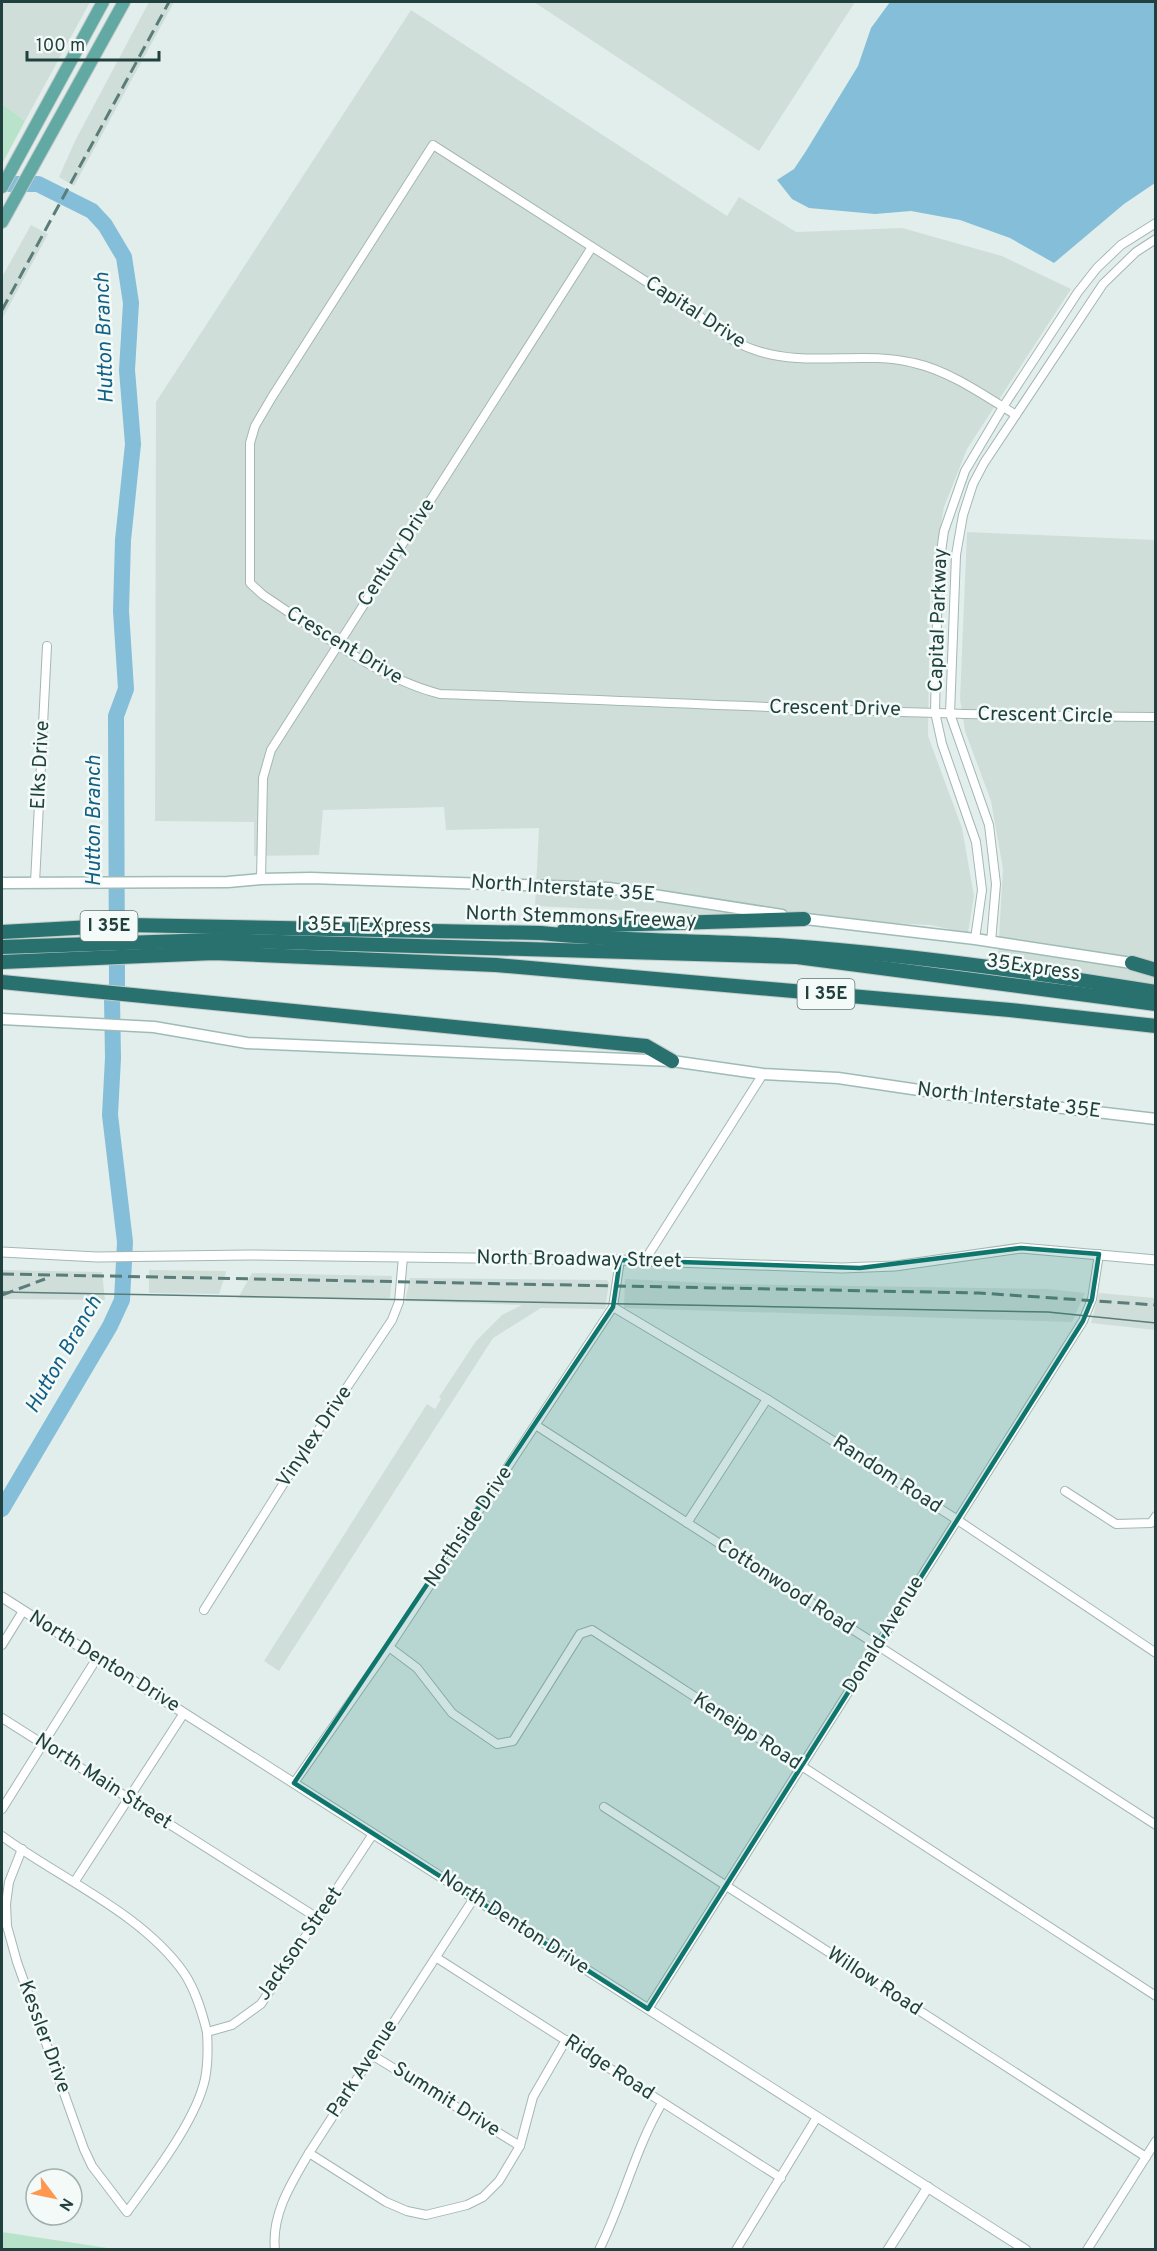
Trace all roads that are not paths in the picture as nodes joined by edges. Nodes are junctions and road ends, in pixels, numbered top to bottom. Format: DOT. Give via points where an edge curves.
graph roads {
  1 [pos="104,2"];
  2 [pos="122,6"];
  3 [pos="434,145"];
  4 [pos="2,187"];
  5 [pos="2,222"];
  6 [pos="1155,223"];
  7 [pos="1155,238"];
  8 [pos="592,247"];
  9 [pos="1003,407"];
  10 [pos="1016,415"];
  11 [pos="339,644"];
  12 [pos="47,646"];
  13 [pos="935,712"];
  14 [pos="950,714"];
  15 [pos="1155,717"];
  16 [pos="261,879"];
  17 [pos="2,883"];
  18 [pos="35,883"];
  19 [pos="804,919"];
  20 [pos="2,932"];
  21 [pos="541,933"];
  22 [pos="975,939"];
  23 [pos="215,940"];
  24 [pos="991,942"];
  25 [pos="2,946"];
  26 [pos="2,962"];
  27 [pos="1132,963"];
  28 [pos="1155,968"];
  29 [pos="905,971"];
  30 [pos="2,982"];
  31 [pos="1155,992"];
  32 [pos="1155,1004"];
  33 [pos="2,1019"];
  34 [pos="1155,1026"];
  35 [pos="672,1061"];
  36 [pos="763,1074"];
  37 [pos="1155,1119"];
  38 [pos="2,1252"];
  39 [pos="1099,1254"];
  40 [pos="403,1257"];
  41 [pos="620,1260"];
  42 [pos="645,1260"];
  43 [pos="1155,1260"];
  44 [pos="613,1307"];
  45 [pos="767,1399"];
  46 [pos="537,1426"];
  47 [pos="1065,1491"];
  48 [pos="1155,1516"];
  49 [pos="956,1519"];
  50 [pos="687,1523"];
  51 [pos="2,1597"];
  52 [pos="204,1610"];
  53 [pos="23,1611"];
  54 [pos="2,1646"];
  55 [pos="877,1646"];
  56 [pos="390,1647"];
  57 [pos="1155,1653"];
  58 [pos="98,1658"];
  59 [pos="184,1713"];
  60 [pos="2,1718"];
  61 [pos="45,1744"];
  62 [pos="800,1767"];
  63 [pos="294,1783"];
  64 [pos="128,1797"];
  65 [pos="604,1807"];
  66 [pos="2,1809"];
  67 [pos="1155,1825"];
  68 [pos="373,1834"];
  69 [pos="2,1836"];
  70 [pos="22,1849"];
  71 [pos="75,1881"];
  72 [pos="726,1886"];
  73 [pos="474,1898"];
  74 [pos="319,1918"];
  75 [pos="437,1958"];
  76 [pos="1155,1996"];
  77 [pos="648,2009"];
  78 [pos="207,2032"];
  79 [pos="566,2040"];
  80 [pos="372,2055"];
  81 [pos="662,2103"];
  82 [pos="817,2117"];
  83 [pos="1155,2142"];
  84 [pos="520,2146"];
  85 [pos="309,2153"];
  86 [pos="1146,2157"];
  87 [pos="781,2178"];
  88 [pos="928,2187"];
  89 [pos="275,2250"];
  90 [pos="599,2250"];
  91 [pos="736,2250"];
  92 [pos="888,2250"];
  93 [pos="1026,2250"];
  94 [pos="1087,2250"];
  1 -- 2 [label="main road"];
  1 -- 4 [label="main road"];
  2 -- 5 [label="main road"];
  3 -- 8 [label="street, Capital Drive"];
  3 -- 11 [label="street, Crescent Drive" via="251,435 250,583"];
  6 -- 9 [label="street, Capital Parkway" via="1097,268"];
  7 -- 10 [label="street, Capital Parkway" via="1103,284"];
  8 -- 9 [label="street, Capital Drive" via="725,336 754,350 830,359 876,356 914,363 937,370"];
  8 -- 11 [label="street, Century Drive"];
  9 -- 10 [label="street, Capital Drive"];
  9 -- 13 [label="street, Capital Parkway" via="965,471 944,531 938,573"];
  10 -- 14 [label="street, Capital Parkway" via="973,484 963,516 956,555"];
  11 -- 13 [label="street, Crescent Drive" via="406,684 440,694"];
  11 -- 16 [label="street, Century Drive" via="266,762"];
  12 -- 18 [label="street, Elks Drive"];
  13 -- 14 [label="street, Crescent Circle"];
  13 -- 22 [label="street, Capital Parkway" via="976,842 982,890"];
  14 -- 15 [label="street, Crescent Circle"];
  14 -- 24 [label="street, Capital Parkway" via="989,825 996,884"];
  16 -- 18 [label="main road, North Interstate 35E"];
  16 -- 19 [label="main road, North Interstate 35E" via="609,888"];
  17 -- 18 [label="main road, North Interstate 35E"];
  19 -- 21 [label="highway" via="607,925"];
  19 -- 22 [label="main road, North Interstate 35E"];
  20 -- 23 [label="highway, North Stemmons Freeway / I 35E" via="128,925"];
  21 -- 23 [label="highway, North Stemmons Freeway / I 35E"];
  21 -- 31 [label="highway, North Stemmons Freeway / I 35E" via="790,946 906,957 1020,969"];
  22 -- 24 [label="main road, North Interstate 35E"];
  23 -- 25 [label="highway, I 35E TEXpress"];
  23 -- 26 [label="highway, North Stemmons Freeway / I 35E"];
  23 -- 29 [label="highway, I 35E TEXpress" via="797,957"];
  23 -- 34 [label="highway, North Stemmons Freeway / I 35E"];
  24 -- 27 [label="main road, North Interstate 35E"];
  27 -- 28 [label="highway"];
  29 -- 32 [label="highway, 35Express"];
  30 -- 35 [label="highway" via="646,1046"];
  33 -- 35 [label="main road, North Interstate 35E" via="154,1027 247,1043"];
  35 -- 36 [label="main road, North Interstate 35E"];
  36 -- 37 [label="main road, North Interstate 35E" via="838,1078"];
  36 -- 42 [label="street"];
  38 -- 40 [label="street, North Broadway Street" via="155,1258"];
  39 -- 42 [label="street, North Broadway Street" via="1021,1248 860,1268"];
  39 -- 43 [label="street, North Broadway Street"];
  39 -- 49 [label="street, Donald Avenue" via="1092,1299 1083,1321"];
  40 -- 41 [label="street, North Broadway Street"];
  40 -- 52 [label="street, Vinylex Drive" via="399,1302 392,1320"];
  41 -- 42 [label="street, North Broadway Street"];
  41 -- 44 [label="street, Northside Drive"];
  44 -- 45 [label="street, Random Road"];
  44 -- 46 [label="street, Northside Drive"];
  45 -- 49 [label="street, Random Road"];
  45 -- 50 [label="street"];
  46 -- 50 [label="street, Cottonwood Road"];
  46 -- 56 [label="street, Northside Drive"];
  47 -- 48 [label="street" via="1116,1524 1151,1523"];
  49 -- 55 [label="street, Donald Avenue"];
  49 -- 57 [label="street, Random Road"];
  50 -- 55 [label="street, Cottonwood Road"];
  51 -- 53 [label="street, North Denton Drive"];
  53 -- 54 [label="street"];
  53 -- 58 [label="street, North Denton Drive"];
  55 -- 62 [label="street, Donald Avenue"];
  55 -- 67 [label="street, Cottonwood Road"];
  56 -- 62 [label="street, Keneipp Road" via="417,1668 452,1713 497,1744 513,1741 580,1634 592,1630"];
  56 -- 63 [label="street, Northside Drive"];
  58 -- 59 [label="street, North Denton Drive"];
  58 -- 61 [label="street"];
  59 -- 63 [label="street, North Denton Drive"];
  59 -- 64 [label="street"];
  60 -- 61 [label="street, North Main Street"];
  61 -- 64 [label="street, North Main Street"];
  61 -- 66 [label="street"];
  62 -- 72 [label="street, Donald Avenue"];
  62 -- 76 [label="street, Keneipp Road"];
  63 -- 68 [label="street, North Denton Drive"];
  64 -- 71 [label="street"];
  64 -- 74 [label="street, North Main Street"];
  65 -- 72 [label="street, Willow Road"];
  68 -- 73 [label="street, North Denton Drive"];
  68 -- 74 [label="street, Jackson Street"];
  69 -- 70 [label="street"];
  70 -- 71 [label="street"];
  70 -- 78 [label="street, Kessler Drive" via="9,1882 6,1904 17,1962 84,2150 127,2212 197,2100 205,2080"];
  71 -- 78 [label="street" via="150,1937 184,1974 198,2000"];
  72 -- 77 [label="street, Donald Avenue"];
  72 -- 86 [label="street, Willow Road"];
  73 -- 75 [label="street, Park Avenue"];
  73 -- 77 [label="street, North Denton Drive"];
  74 -- 78 [label="street, Jackson Street" via="261,2004 232,2025"];
  75 -- 79 [label="street, Ridge Road"];
  75 -- 80 [label="street, Park Avenue"];
  77 -- 82 [label="street, North Denton Drive"];
  79 -- 81 [label="street, Ridge Road"];
  79 -- 84 [label="street" via="533,2097"];
  80 -- 84 [label="street, Summit Drive"];
  80 -- 85 [label="street, Park Avenue"];
  81 -- 87 [label="street, Ridge Road"];
  81 -- 90 [label="street"];
  82 -- 87 [label="street"];
  82 -- 88 [label="street, North Denton Drive"];
  83 -- 86 [label="street"];
  84 -- 85 [label="street" via="499,2181 483,2198 426,2215 386,2202"];
  85 -- 89 [label="street, Park Avenue" via="286,2193 277,2220"];
  86 -- 94 [label="street"];
  87 -- 91 [label="street"];
  88 -- 92 [label="street"];
  88 -- 93 [label="street, North Denton Drive"];
}
